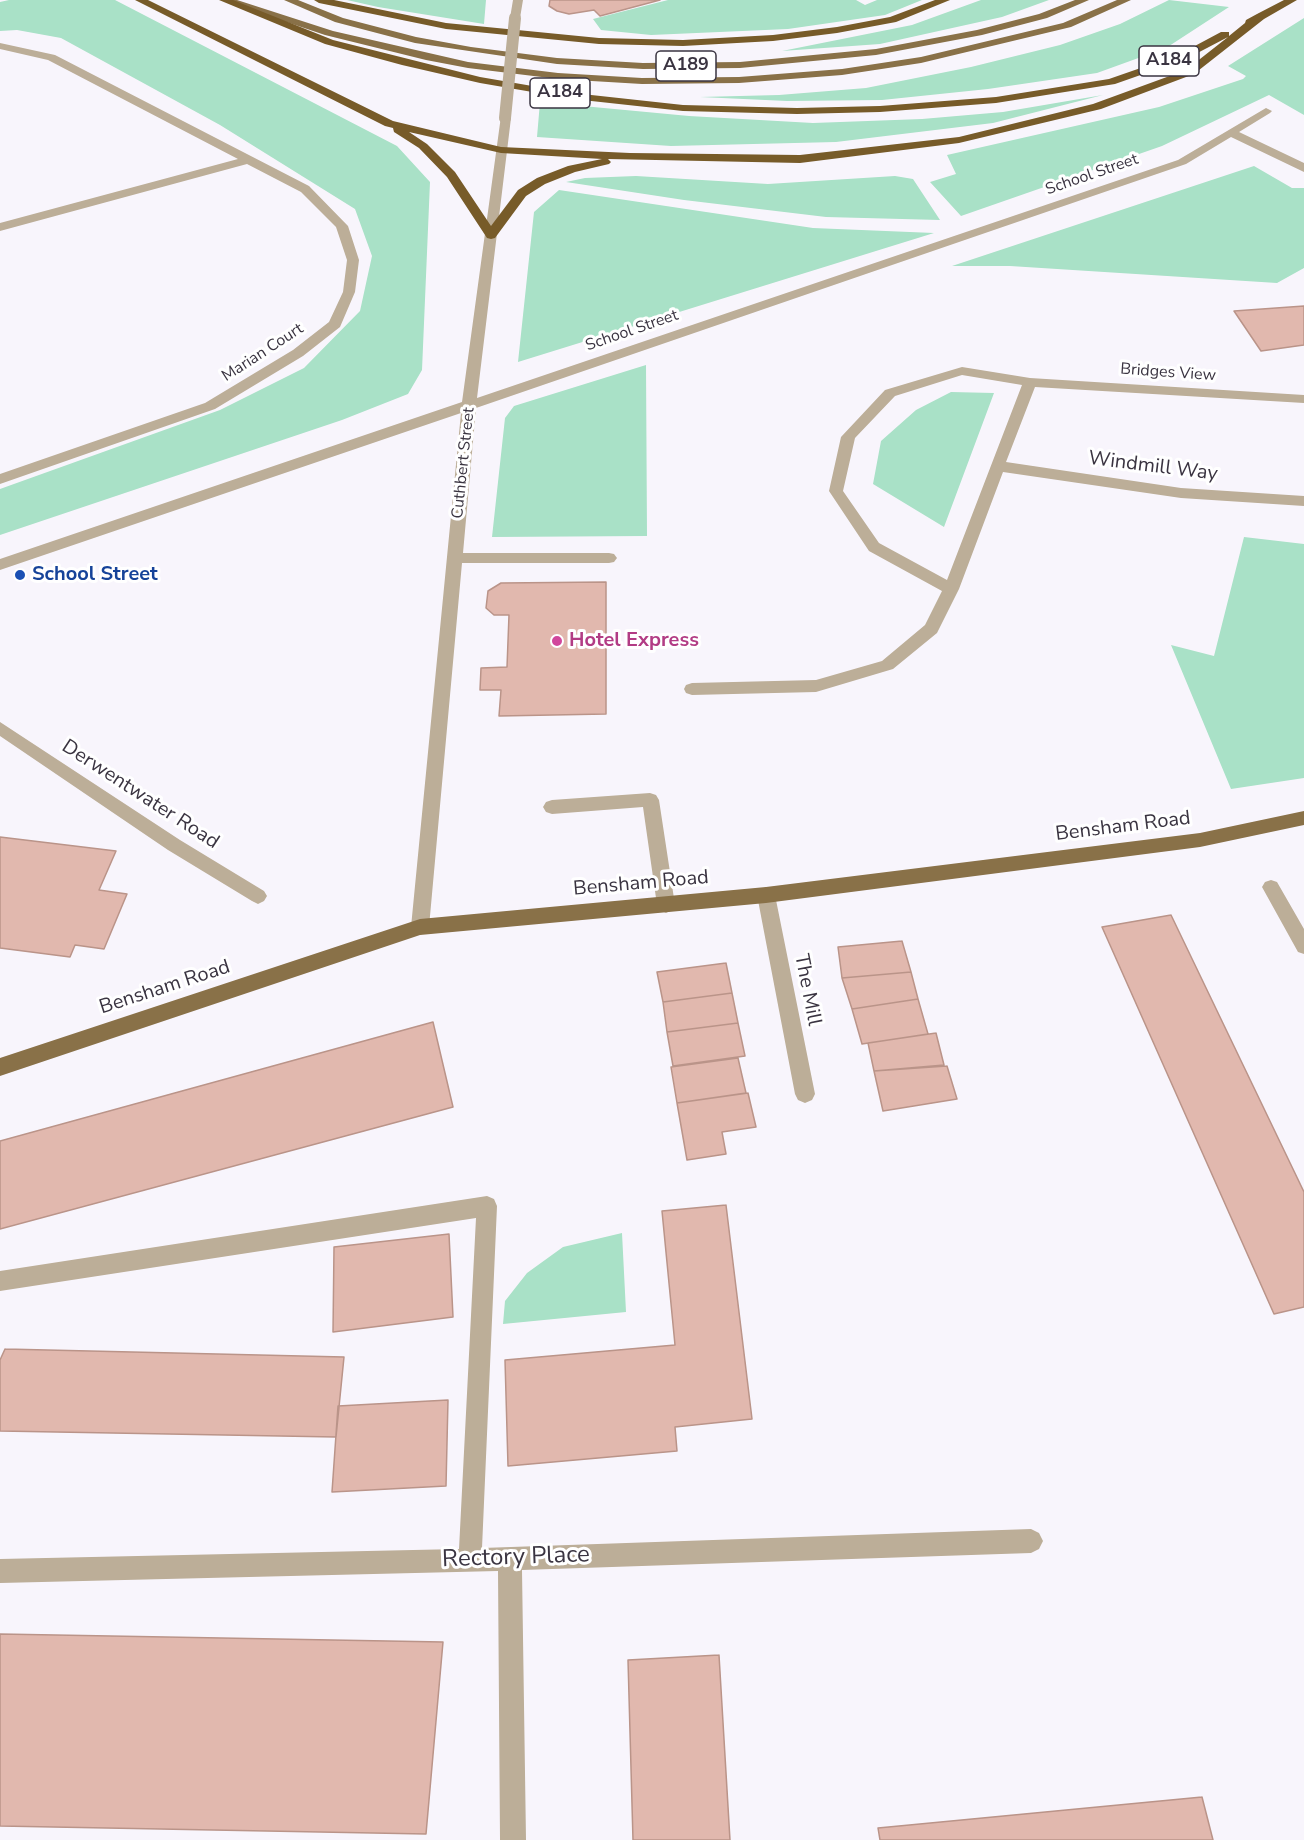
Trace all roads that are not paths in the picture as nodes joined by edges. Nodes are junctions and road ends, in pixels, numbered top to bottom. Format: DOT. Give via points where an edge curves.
graph roads {
  1 [pos="140,0"];
  2 [pos="225,0"];
  3 [pos="289,0"];
  4 [pos="319,0"];
  5 [pos="518,0"];
  6 [pos="945,0"];
  7 [pos="1084,0"];
  8 [pos="1126,0"];
  9 [pos="1292,0"];
  10 [pos="1261,16"];
  11 [pos="0,46"];
  12 [pos="1266,111"];
  13 [pos="389,124"];
  14 [pos="1233,133"];
  15 [pos="501,150"];
  16 [pos="630,157"];
  17 [pos="247,160"];
  18 [pos="1304,168"];
  19 [pos="0,227"];
  20 [pos="491,236"];
  21 [pos="1030,382"];
  22 [pos="1304,399"];
  23 [pos="469,404"];
  24 [pos="998,466"];
  25 [pos="0,478"];
  26 [pos="1304,501"];
  27 [pos="454,558"];
  28 [pos="609,558"];
  29 [pos="0,565"];
  30 [pos="951,589"];
  31 [pos="692,689"];
  32 [pos="0,729"];
  33 [pos="552,807"];
  34 [pos="1304,818"];
  35 [pos="1271,887"];
  36 [pos="766,895"];
  37 [pos="258,896"];
  38 [pos="666,904"];
  39 [pos="420,927"];
  40 [pos="1304,946"];
  41 [pos="0,1067"];
  42 [pos="805,1094"];
  43 [pos="0,1281"];
  44 [pos="1031,1541"];
  45 [pos="510,1559"];
  46 [pos="470,1560"];
  47 [pos="0,1571"];
  48 [pos="513,1840"];
  1 -- 13 [label="highway"];
  2 -- 8 [label="main road, A189" via="329,33 436,59 558,76 642,81 740,80 842,72 921,60 1067,25"];
  2 -- 10 [label="highway, A184" via="329,42 480,80 573,96 683,108 786,110 880,109 996,100 1111,82 1182,57"];
  3 -- 7 [label="main road, A189" via="339,20 415,40 557,61 643,66 740,65 876,52 978,33 1043,16"];
  4 -- 6 [label="highway" via="446,26 599,41 683,43 837,30 892,20"];
  5 -- 15 [label="street, Cuthbert Street, bridge"];
  9 -- 10 [label="highway, A184"];
  10 -- 16 [label="highway" via="1190,72 1096,107 959,140 800,159"];
  11 -- 17 [label="street, Marian Court" via="51,57"];
  12 -- 14 [label="street, School Street"];
  13 -- 15 [label="highway"];
  13 -- 20 [label="highway" via="423,146 450,176"];
  14 -- 18 [label="street"];
  14 -- 23 [label="street, School Street" via="1182,162"];
  15 -- 16 [label="highway"];
  15 -- 20 [label="street, Cuthbert Street"];
  16 -- 20 [label="highway" via="572,169 541,181 522,193"];
  17 -- 19 [label="street"];
  17 -- 25 [label="street, Marian Court" via="305,189 342,226 353,260 348,292 335,324 298,353 210,406"];
  20 -- 23 [label="street, Cuthbert Street"];
  21 -- 22 [label="street, Bridges View"];
  21 -- 24 [label="street"];
  21 -- 30 [label="street, Bridges View" via="962,371 890,393 848,437 836,490 874,547"];
  23 -- 27 [label="street, Cuthbert Street"];
  23 -- 29 [label="street, School Street"];
  24 -- 26 [label="street, Windmill Way" via="1181,493"];
  24 -- 30 [label="street"];
  27 -- 28 [label="street"];
  27 -- 39 [label="street, Cuthbert Street"];
  30 -- 31 [label="street" via="931,629 887,665 816,686"];
  32 -- 37 [label="street, Derwentwater Road"];
  33 -- 38 [label="street" via="650,800"];
  34 -- 36 [label="main road, Bensham Road" via="1200,840"];
  35 -- 40 [label="street"];
  36 -- 38 [label="main road, Bensham Road"];
  36 -- 42 [label="street, The Mill"];
  38 -- 39 [label="main road, Bensham Road"];
  39 -- 41 [label="main road, Bensham Road"];
  43 -- 46 [label="street" via="487,1206"];
  44 -- 45 [label="street, Rectory Place"];
  45 -- 46 [label="street, Rectory Place"];
  45 -- 48 [label="street"];
  46 -- 47 [label="street, Rectory Place"];
}
